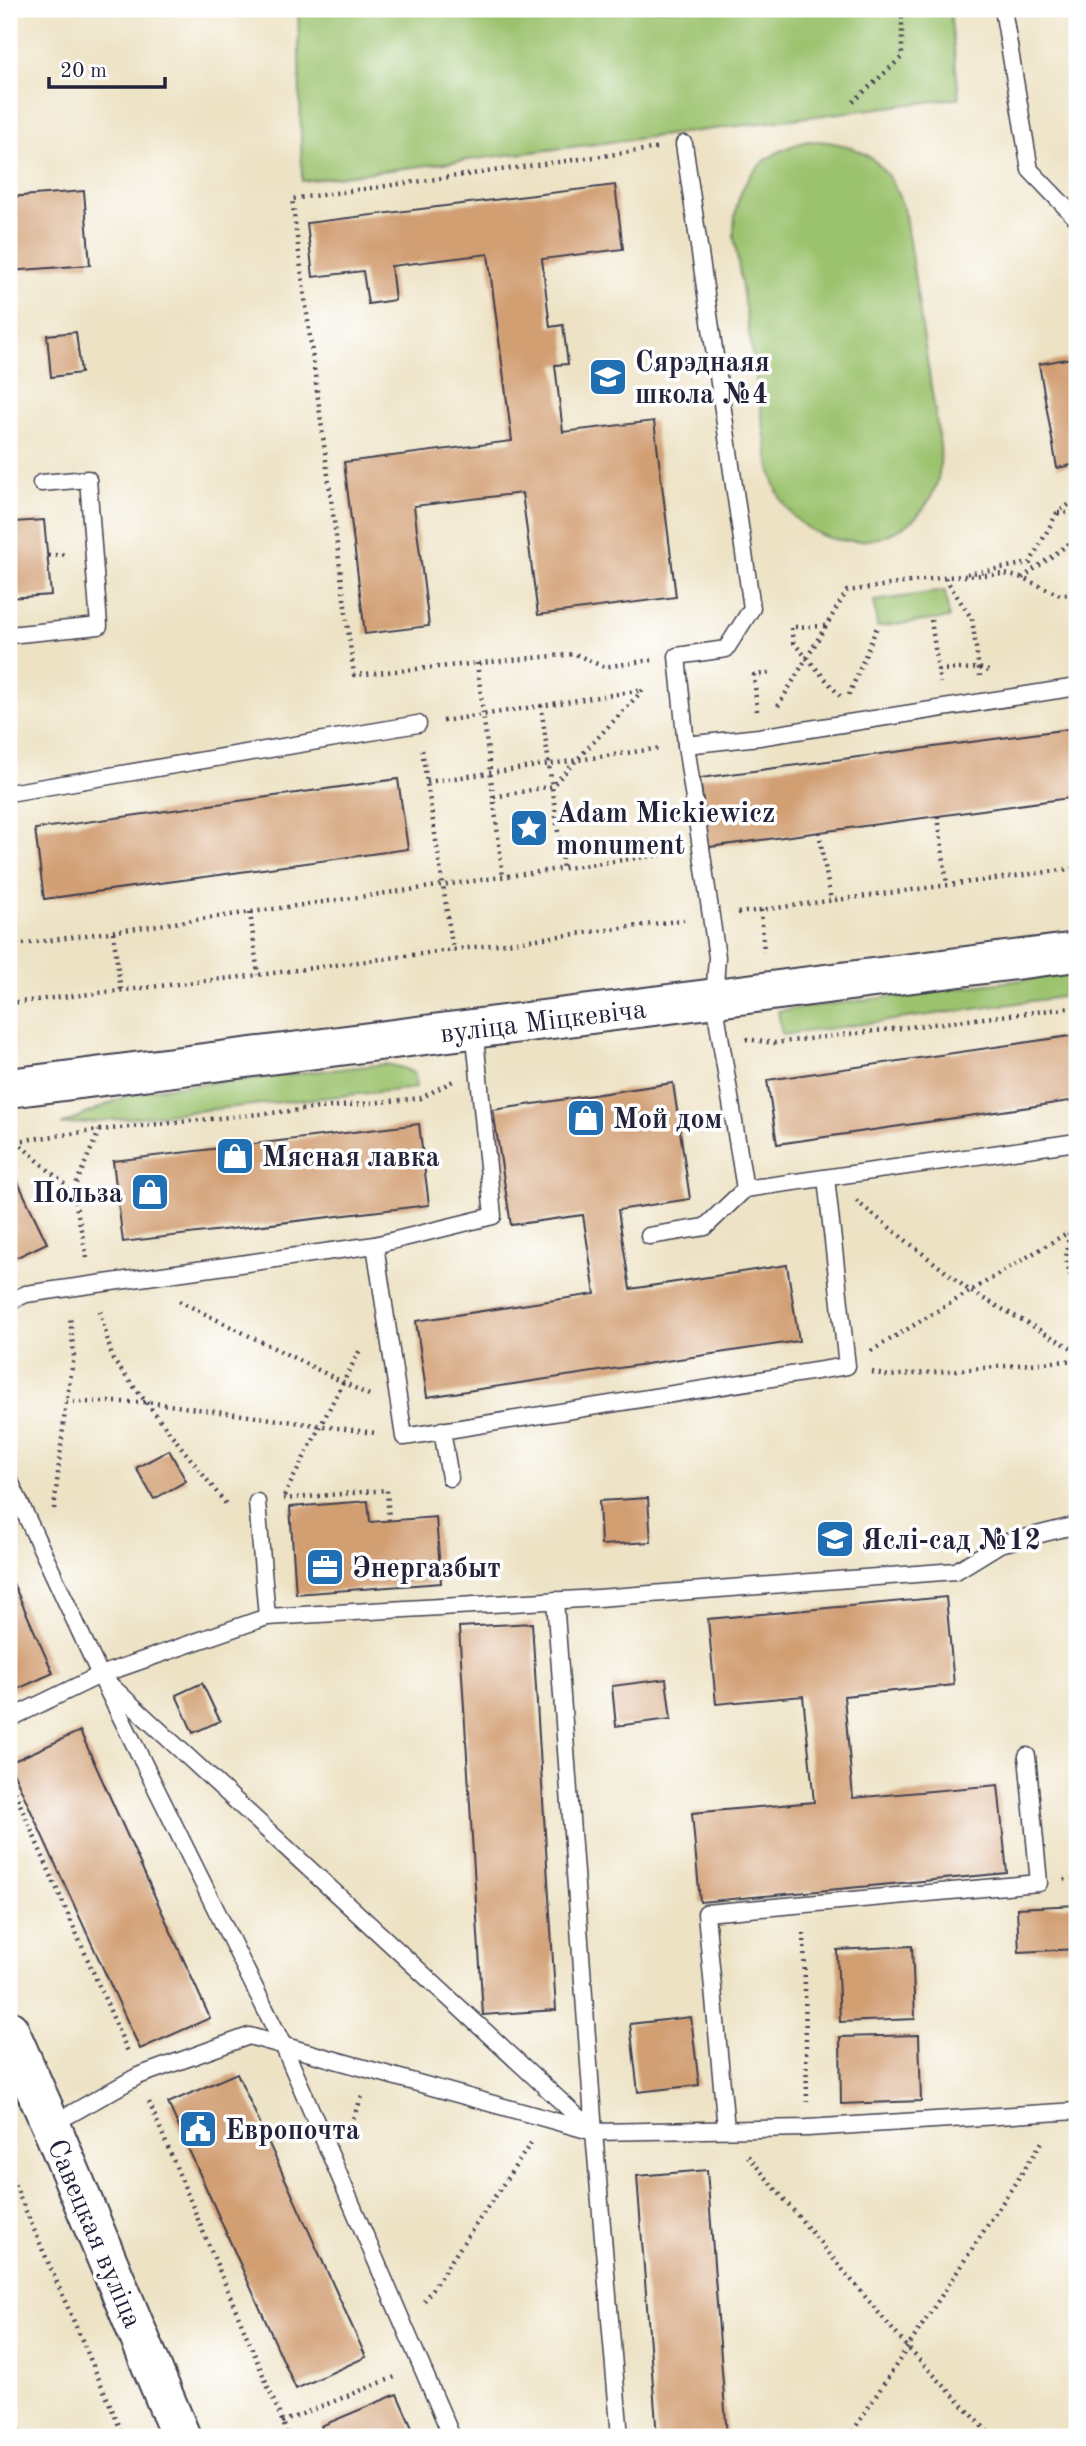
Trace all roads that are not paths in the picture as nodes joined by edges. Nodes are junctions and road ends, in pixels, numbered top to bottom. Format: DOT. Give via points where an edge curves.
graph roads {
  1 [pos="1003,9"];
  2 [pos="684,144"];
  3 [pos="1077,219"];
  4 [pos="41,483"];
  5 [pos="9,635"];
  6 [pos="1077,687"];
  7 [pos="418,724"];
  8 [pos="686,745"];
  9 [pos="9,793"];
  10 [pos="1077,952"];
  11 [pos="714,999"];
  12 [pos="474,1028"];
  13 [pos="9,1088"];
  14 [pos="1077,1142"];
  15 [pos="826,1178"];
  16 [pos="745,1189"];
  17 [pos="649,1236"];
  18 [pos="375,1245"];
  19 [pos="9,1302"];
  20 [pos="442,1430"];
  21 [pos="450,1478"];
  22 [pos="9,1479"];
  23 [pos="257,1502"];
  24 [pos="1077,1525"];
  25 [pos="555,1600"];
  26 [pos="267,1617"];
  27 [pos="100,1675"];
  28 [pos="9,1719"];
  29 [pos="1027,1756"];
  30 [pos="9,2030"];
  31 [pos="283,2045"];
  32 [pos="1070,2112"];
  33 [pos="51,2125"];
  34 [pos="726,2129"];
  35 [pos="594,2132"];
  36 [pos="9,2424"];
  37 [pos="13,2437"];
  38 [pos="181,2437"];
  39 [pos="452,2437"];
  40 [pos="620,2437"];
  1 -- 3 [label="lane" via="1030,170"];
  2 -- 8 [label="lane" via="752,608 726,649 677,656"];
  4 -- 5 [label="lane" via="88,479 99,626"];
  6 -- 8 [label="lane"];
  7 -- 9 [label="lane"];
  8 -- 11 [label="lane" via="717,957"];
  10 -- 11 [label="main road, вуліца Міцкевіча"];
  11 -- 12 [label="main road, вуліца Міцкевіча"];
  11 -- 16 [label="lane"];
  12 -- 13 [label="main road, вуліца Міцкевіча"];
  12 -- 18 [label="lane" via="494,1216"];
  14 -- 15 [label="lane"];
  15 -- 16 [label="lane"];
  15 -- 20 [label="lane" via="847,1366"];
  16 -- 17 [label="lane" via="705,1227"];
  18 -- 19 [label="lane" via="26,1294"];
  18 -- 20 [label="lane" via="404,1437"];
  20 -- 21 [label="lane"];
  22 -- 27 [label="lane"];
  23 -- 26 [label="lane"];
  24 -- 25 [label="lane" via="1000,1544 956,1571"];
  25 -- 26 [label="lane"];
  25 -- 35 [label="lane"];
  26 -- 27 [label="lane"];
  27 -- 28 [label="lane"];
  27 -- 31 [label="lane"];
  27 -- 35 [label="lane"];
  29 -- 34 [label="lane" via="1039,1883 706,1913"];
  30 -- 33 [label="main road, Савецкая вуліца"];
  31 -- 33 [label="lane" via="248,2036 138,2076"];
  31 -- 35 [label="lane"];
  31 -- 39 [label="lane"];
  32 -- 34 [label="lane"];
  33 -- 38 [label="main road, Савецкая вуліца"];
  34 -- 35 [label="lane"];
  35 -- 40 [label="lane"];
  36 -- 37 [label="lane"];
}
